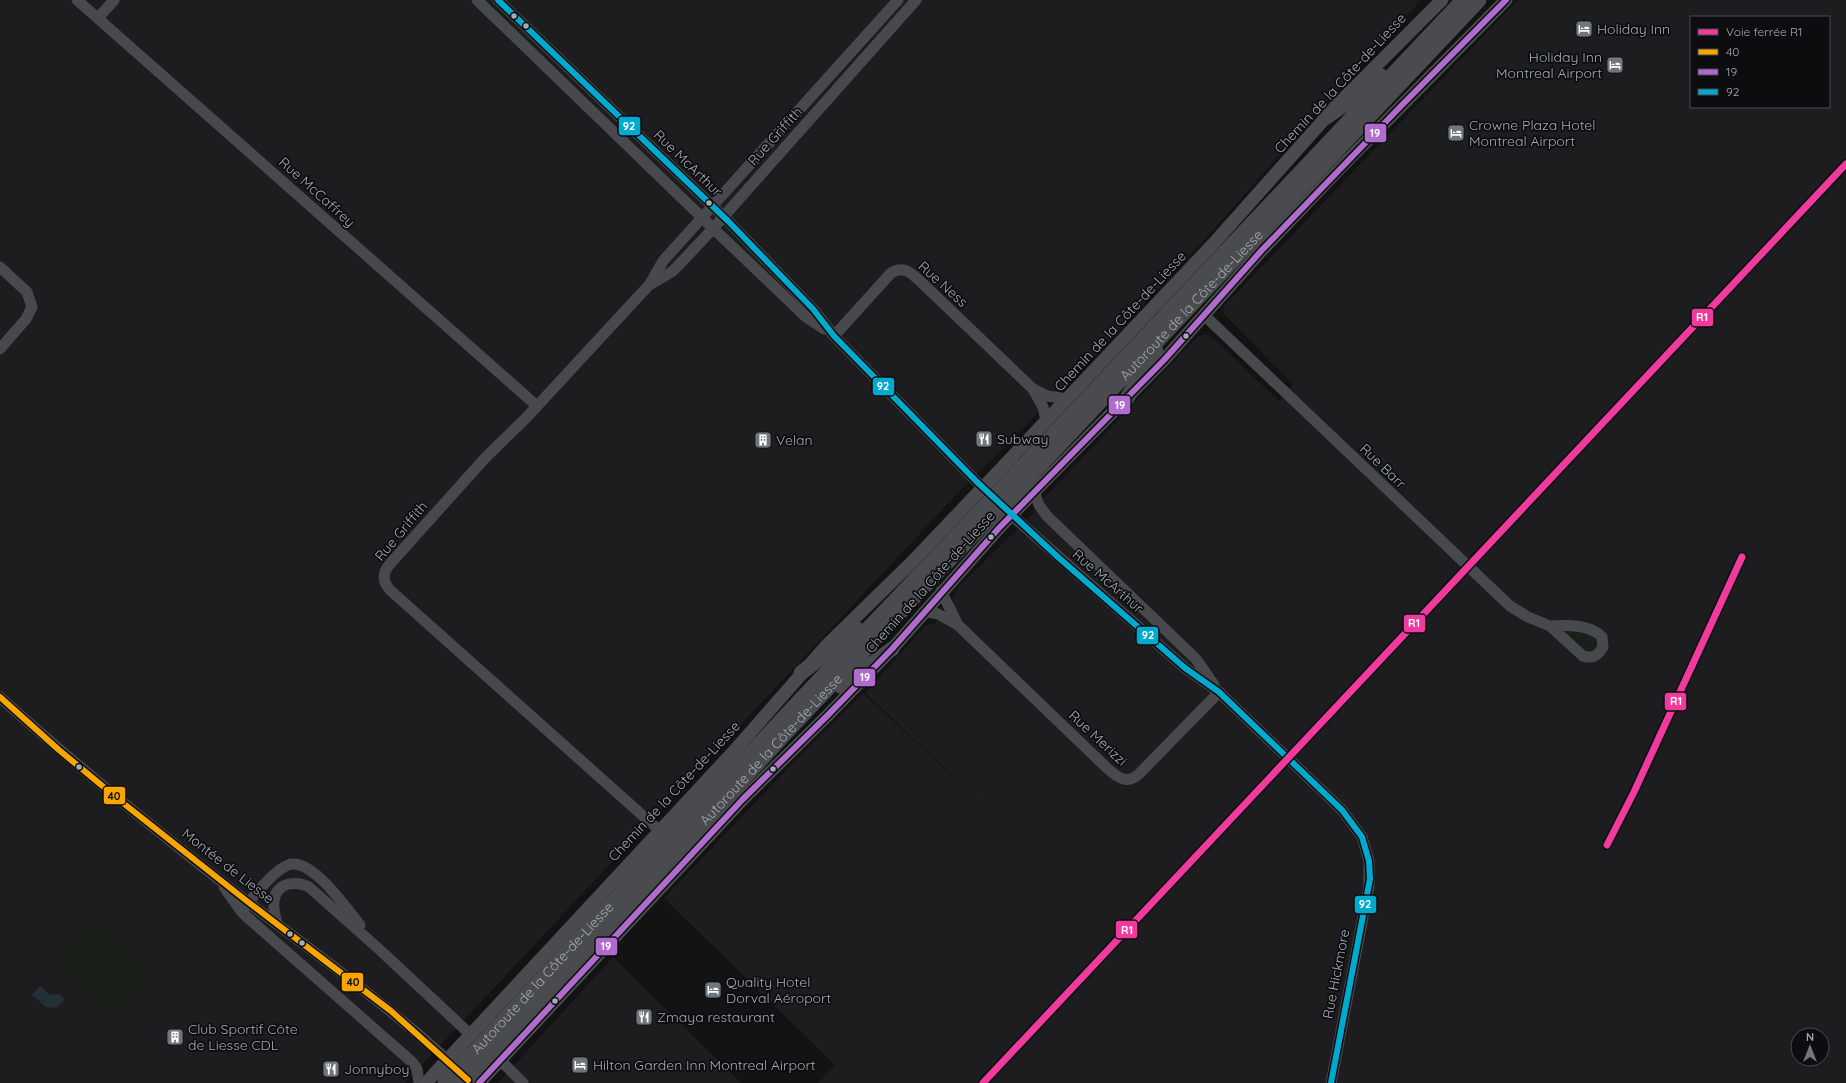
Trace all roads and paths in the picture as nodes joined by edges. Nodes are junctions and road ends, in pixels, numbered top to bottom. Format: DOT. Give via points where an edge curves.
graph roads {
  1 [pos="77,0"];
  2 [pos="114,0"];
  3 [pos="478,0"];
  4 [pos="498,0"];
  5 [pos="898,0"];
  6 [pos="916,0"];
  7 [pos="1442,0"];
  8 [pos="1464,0"];
  9 [pos="1480,0"];
  10 [pos="1490,0"];
  11 [pos="1506,0"];
  12 [pos="98,18"];
  13 [pos="1438,27"];
  14 [pos="1439,43"];
  15 [pos="1325,118"];
  16 [pos="712,207"];
  17 [pos="723,217"];
  18 [pos="702,218"];
  19 [pos="713,228"];
  20 [pos="0,268"];
  21 [pos="650,284"];
  22 [pos="1204,315"];
  23 [pos="1173,324"];
  24 [pos="834,336"];
  25 [pos="0,349"];
  26 [pos="1033,389"];
  27 [pos="1127,398"];
  28 [pos="1068,399"];
  29 [pos="537,406"];
  30 [pos="1046,421"];
  31 [pos="977,482"];
  32 [pos="1010,488"];
  33 [pos="1034,491"];
  34 [pos="985,514"];
  35 [pos="1018,520"];
  36 [pos="907,588"];
  37 [pos="941,591"];
  38 [pos="924,611"];
  39 [pos="958,625"];
  40 [pos="1550,626"];
  41 [pos="892,649"];
  42 [pos="801,673"];
  43 [pos="1219,692"];
  44 [pos="0,697"];
  45 [pos="784,735"];
  46 [pos="660,831"];
  47 [pos="218,878"];
  48 [pos="248,902"];
  49 [pos="241,911"];
  50 [pos="277,924"];
  51 [pos="380,950"];
  52 [pos="471,1035"];
  53 [pos="441,1054"];
  54 [pos="476,1058"];
  55 [pos="500,1060"];
  56 [pos="442,1080"];
  57 [pos="419,1083"];
  58 [pos="426,1083"];
  59 [pos="461,1083"];
  60 [pos="479,1083"];
  61 [pos="524,1083"];
  62 [pos="1331,1083"];
  1 -- 12 [label="street, Rue McCaffrey"];
  2 -- 12 [label="street"];
  3 -- 18 [label="street, Rue McArthur"];
  4 -- 16 [label="street, Rue McArthur"];
  5 -- 16 [label="street, Rue Griffith"];
  6 -- 17 [label="street, Rue Griffith"];
  7 -- 15 [label="main road, Chemin de la Côte-de-Liesse"];
  8 -- 13 [label="highway, Autoroute de la Côte-de-Liesse"];
  9 -- 14 [label="highway, Autoroute de la Côte-de-Liesse"];
  10 -- 14 [label="highway"];
  11 -- 22 [label="main road, Chemin de la Côte-de-Liesse" via="1267,244"];
  12 -- 29 [label="street, Rue McCaffrey"];
  13 -- 15 [label="highway" via="1362,92"];
  13 -- 32 [label="highway, Autoroute de la Côte-de-Liesse"];
  14 -- 23 [label="highway, Autoroute de la Côte-de-Liesse"];
  15 -- 28 [label="main road, Chemin de la Côte-de-Liesse" via="1219,238"];
  16 -- 17 [label="street, Rue McArthur"];
  16 -- 18 [label="street, Rue Griffith"];
  17 -- 19 [label="street, Rue Griffith"];
  17 -- 24 [label="street, Rue McArthur" via="813,309"];
  18 -- 19 [label="street, Rue McArthur"];
  18 -- 21 [label="street, Rue Griffith" via="663,261"];
  19 -- 21 [label="street, Rue Griffith" via="673,271"];
  19 -- 24 [label="street, Rue McArthur" via="806,317"];
  20 -- 25 [label="street" via="25,289 32,303 26,319"];
  21 -- 29 [label="street, Rue Griffith"];
  22 -- 27 [label="main road, Chemin de la Côte-de-Liesse"];
  22 -- 40 [label="street, Rue Barr" via="1504,601 1522,614"];
  23 -- 27 [label="highway"];
  23 -- 32 [label="highway, Autoroute de la Côte-de-Liesse"];
  24 -- 26 [label="street, Rue Ness" via="891,273 898,269 905,270 921,282"];
  24 -- 31 [label="street, Rue McArthur"];
  26 -- 28 [label="street, Rue Ness" via="1047,396"];
  26 -- 30 [label="street, Rue Ness" via="1043,407"];
  27 -- 33 [label="main road, Chemin de la Côte-de-Liesse"];
  28 -- 30 [label="main road, Chemin de la Côte-de-Liesse"];
  29 -- 46 [label="street, Rue Griffith" via="486,457 389,565 384,573 384,581 390,590"];
  30 -- 32 [label="main road, Chemin de la Côte-de-Liesse"];
  32 -- 33 [label="main road, Chemin de la Côte-de-Liesse"];
  32 -- 34 [label="highway, Autoroute de la Côte-de-Liesse, bridge"];
  32 -- 34 [label="main road, Chemin de la Côte-de-Liesse, bridge"];
  33 -- 43 [label="street" via="1039,505 1047,516 1196,659"];
  34 -- 36 [label="highway, Autoroute de la Côte-de-Liesse"];
  34 -- 37 [label="main road, Chemin de la Côte-de-Liesse"];
  34 -- 42 [label="main road, Chemin de la Côte-de-Liesse" via="910,563"];
  34 -- 45 [label="highway, Autoroute de la Côte-de-Liesse"];
  35 -- 43 [label="street, Rue McArthur" via="1185,668"];
  36 -- 42 [label="highway"];
  36 -- 54 [label="highway, Autoroute de la Côte-de-Liesse"];
  37 -- 38 [label="main road, Chemin de la Côte-de-Liesse"];
  37 -- 39 [label="street, Rue Merizzi"];
  38 -- 39 [label="street, Rue Merizzi" via="938,614"];
  38 -- 41 [label="main road, Chemin de la Côte-de-Liesse"];
  39 -- 43 [label="street, Rue Merizzi" via="1107,768 1124,780 1132,779 1139,774"];
  41 -- 45 [label="highway" via="855,675"];
  41 -- 55 [label="main road, Chemin de la Côte-de-Liesse" via="743,799"];
  42 -- 46 [label="main road, Chemin de la Côte-de-Liesse" via="735,750"];
  43 -- 62 [label="street, Rue Hickmore" via="1349,819 1362,837 1368,854 1369,886"];
  44 -- 47 [label="street, Montée de Liesse" via="88,775"];
  45 -- 54 [label="highway, Autoroute de la Côte-de-Liesse"];
  46 -- 52 [label="main road, Chemin de la Côte-de-Liesse"];
  47 -- 48 [label="street, Montée de Liesse"];
  47 -- 49 [label="street"];
  48 -- 49 [label="street"];
  48 -- 50 [label="street, Montée de Liesse"];
  48 -- 51 [label="street" via="281,868 291,864 303,865 312,870 338,897"];
  49 -- 57 [label="street" via="412,1062 418,1072"];
  50 -- 51 [label="street" via="274,904 276,894 286,885 300,883 318,893"];
  50 -- 53 [label="street, Montée de Liesse" via="386,1007"];
  51 -- 52 [label="street"];
  52 -- 54 [label="main road, Chemin de la Côte-de-Liesse"];
  54 -- 55 [label="main road, Chemin de la Côte-de-Liesse"];
  54 -- 56 [label="highway, Autoroute de la Côte-de-Liesse, bridge"];
  54 -- 59 [label="highway, Autoroute de la Côte-de-Liesse, bridge"];
  54 -- 60 [label="main road, Chemin de la Côte-de-Liesse"];
  55 -- 61 [label="street"];
  56 -- 58 [label="main road"];
}
